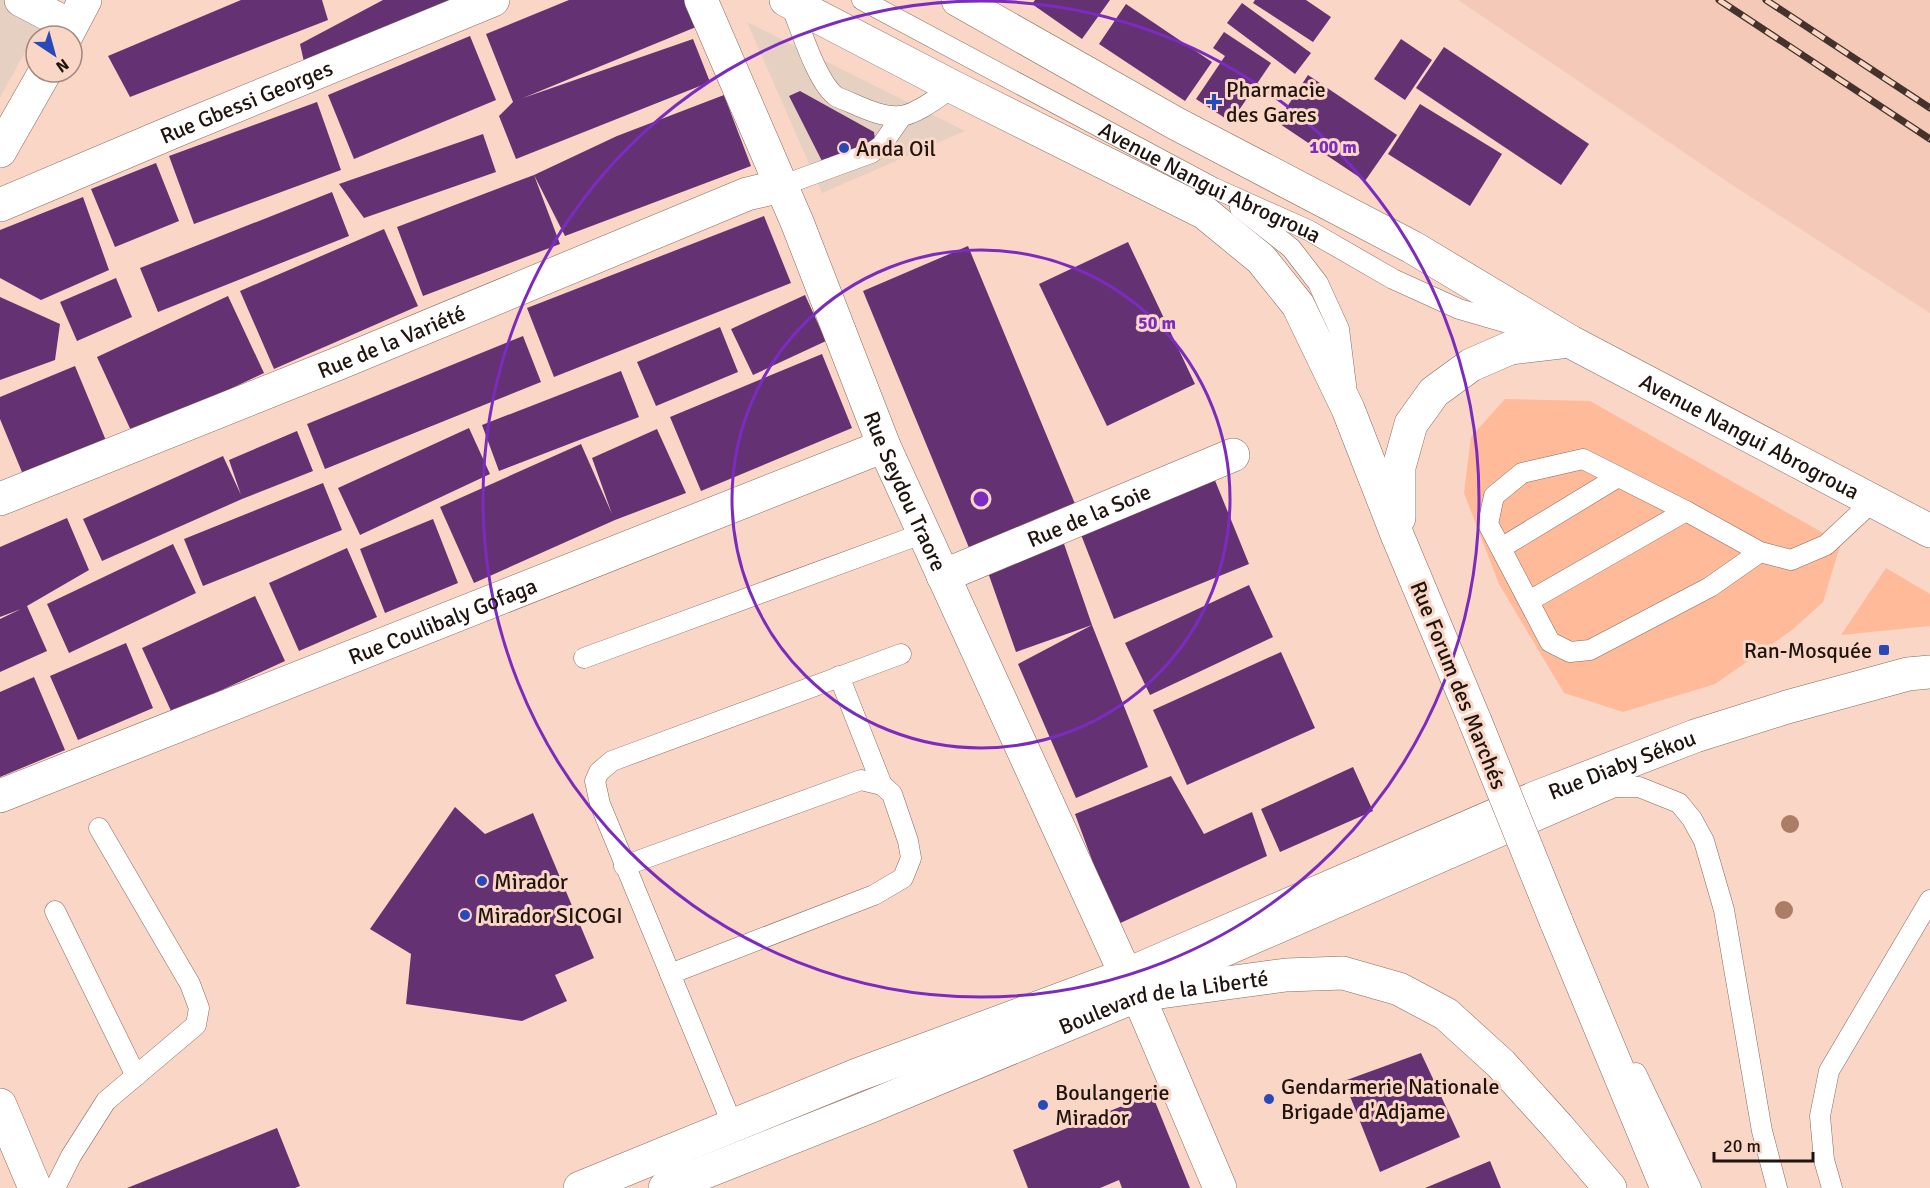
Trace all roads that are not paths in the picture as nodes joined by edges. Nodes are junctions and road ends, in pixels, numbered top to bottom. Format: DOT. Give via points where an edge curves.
graph roads {
  1 [pos="21,0"];
  2 [pos="493,0"];
  3 [pos="701,0"];
  4 [pos="862,0"];
  5 [pos="958,0"];
  6 [pos="788,1"];
  7 [pos="74,21"];
  8 [pos="38,84"];
  9 [pos="954,87"];
  10 [pos="902,116"];
  11 [pos="0,151"];
  12 [pos="781,186"];
  13 [pos="1209,200"];
  14 [pos="0,205"];
  15 [pos="1569,341"];
  16 [pos="884,446"];
  17 [pos="1233,455"];
  18 [pos="1618,477"];
  19 [pos="0,499"];
  20 [pos="1873,501"];
  21 [pos="1686,511"];
  22 [pos="1930,531"];
  23 [pos="924,533"];
  24 [pos="1398,537"];
  25 [pos="1501,548"];
  26 [pos="1760,552"];
  27 [pos="943,576"];
  28 [pos="1529,601"];
  29 [pos="901,654"];
  30 [pos="584,658"];
  31 [pos="1930,672"];
  32 [pos="839,676"];
  33 [pos="882,785"];
  34 [pos="0,796"];
  35 [pos="99,828"];
  36 [pos="624,866"];
  37 [pos="1930,900"];
  38 [pos="55,912"];
  39 [pos="1559,930"];
  40 [pos="670,974"];
  41 [pos="1132,985"];
  42 [pos="136,1076"];
  43 [pos="0,1105"];
  44 [pos="733,1126"];
  45 [pos="35,1188"];
  46 [pos="55,1188"];
  47 [pos="580,1188"];
  48 [pos="665,1188"];
  49 [pos="1220,1188"];
  50 [pos="1610,1188"];
  51 [pos="1667,1188"];
  52 [pos="1691,1188"];
  53 [pos="1777,1188"];
  54 [pos="1832,1188"];
  1 -- 7 [label="street"];
  2 -- 14 [label="street, Rue Gbessi Georges"];
  3 -- 12 [label="street, Rue Seydou Traore"];
  4 -- 13 [label="lane, Avenue Nangui Abrogroua"];
  5 -- 15 [label="street, Avenue Nangui Abrogroua" via="1175,123 1412,247"];
  6 -- 9 [label="street, Avenue Nangui Abrogroua"];
  6 -- 10 [label="lane" via="830,93 886,116"];
  8 -- 11 [label="street"];
  9 -- 10 [label="lane"];
  9 -- 13 [label="street, Avenue Nangui Abrogroua"];
  10 -- 12 [label="lane" via="881,146 871,153"];
  12 -- 16 [label="street, Rue Seydou Traore"];
  12 -- 19 [label="street, Rue de la Variété" via="747,194"];
  13 -- 15 [label="lane, Avenue Nangui Abrogroua" via="1308,230 1393,279 1459,309"];
  13 -- 24 [label="street, Rue Forum des Marchés" via="1298,305 1348,409"];
  15 -- 20 [label="street, Avenue Nangui Abrogroua"];
  15 -- 24 [label="street" via="1510,348 1471,365 1434,392 1411,424 1399,467"];
  16 -- 23 [label="street, Rue Seydou Traore"];
  16 -- 34 [label="street, Rue Coulibaly Gofaga"];
  17 -- 27 [label="street, Rue de la Soie"];
  18 -- 21 [label="lane"];
  18 -- 25 [label="lane"];
  18 -- 25 [label="lane" via="1583,459 1522,473 1494,496 1488,524"];
  20 -- 22 [label="street, Avenue Nangui Abrogroua"];
  20 -- 26 [label="lane" via="1826,545 1791,560"];
  21 -- 26 [label="lane"];
  21 -- 28 [label="lane"];
  23 -- 27 [label="street, Rue Seydou Traore"];
  23 -- 30 [label="lane"];
  24 -- 39 [label="street, Rue Forum des Marchés, bridge"];
  25 -- 28 [label="lane"];
  26 -- 28 [label="lane" via="1710,587 1590,650 1570,652 1550,642"];
  27 -- 41 [label="street, Rue Seydou Traore"];
  29 -- 32 [label="lane"];
  31 -- 41 [label="street, Rue Diaby Sékou" via="1908,674 1695,736 1535,798"];
  32 -- 33 [label="lane"];
  32 -- 36 [label="lane" via="612,761 599,772 595,781 600,804"];
  33 -- 36 [label="lane" via="861,780"];
  33 -- 40 [label="lane" via="892,794 908,841 911,858 903,878 874,895"];
  35 -- 42 [label="lane" via="190,984 199,1008 196,1025"];
  36 -- 40 [label="lane"];
  37 -- 54 [label="lane" via="1828,1071 1820,1116 1824,1160"];
  38 -- 42 [label="lane"];
  39 -- 51 [label="street, Rue Forum des Marchés"];
  39 -- 52 [label="lane" via="1586,968"];
  40 -- 44 [label="lane"];
  41 -- 44 [label="street, Boulevard de la Liberté" via="865,1072"];
  41 -- 48 [label="street, Boulevard de la Liberté" via="868,1107"];
  41 -- 49 [label="street, Rue Seydou Traore"];
  41 -- 50 [label="street, Boulevard de la Liberté" via="1344,974 1399,989 1446,1014 1501,1064"];
  41 -- 53 [label="lane" via="1614,787 1639,787 1679,803 1704,841 1724,910 1762,1131"];
  42 -- 46 [label="lane" via="106,1101"];
  43 -- 45 [label="street"];
  44 -- 47 [label="street, Boulevard de la Liberté"];
}
